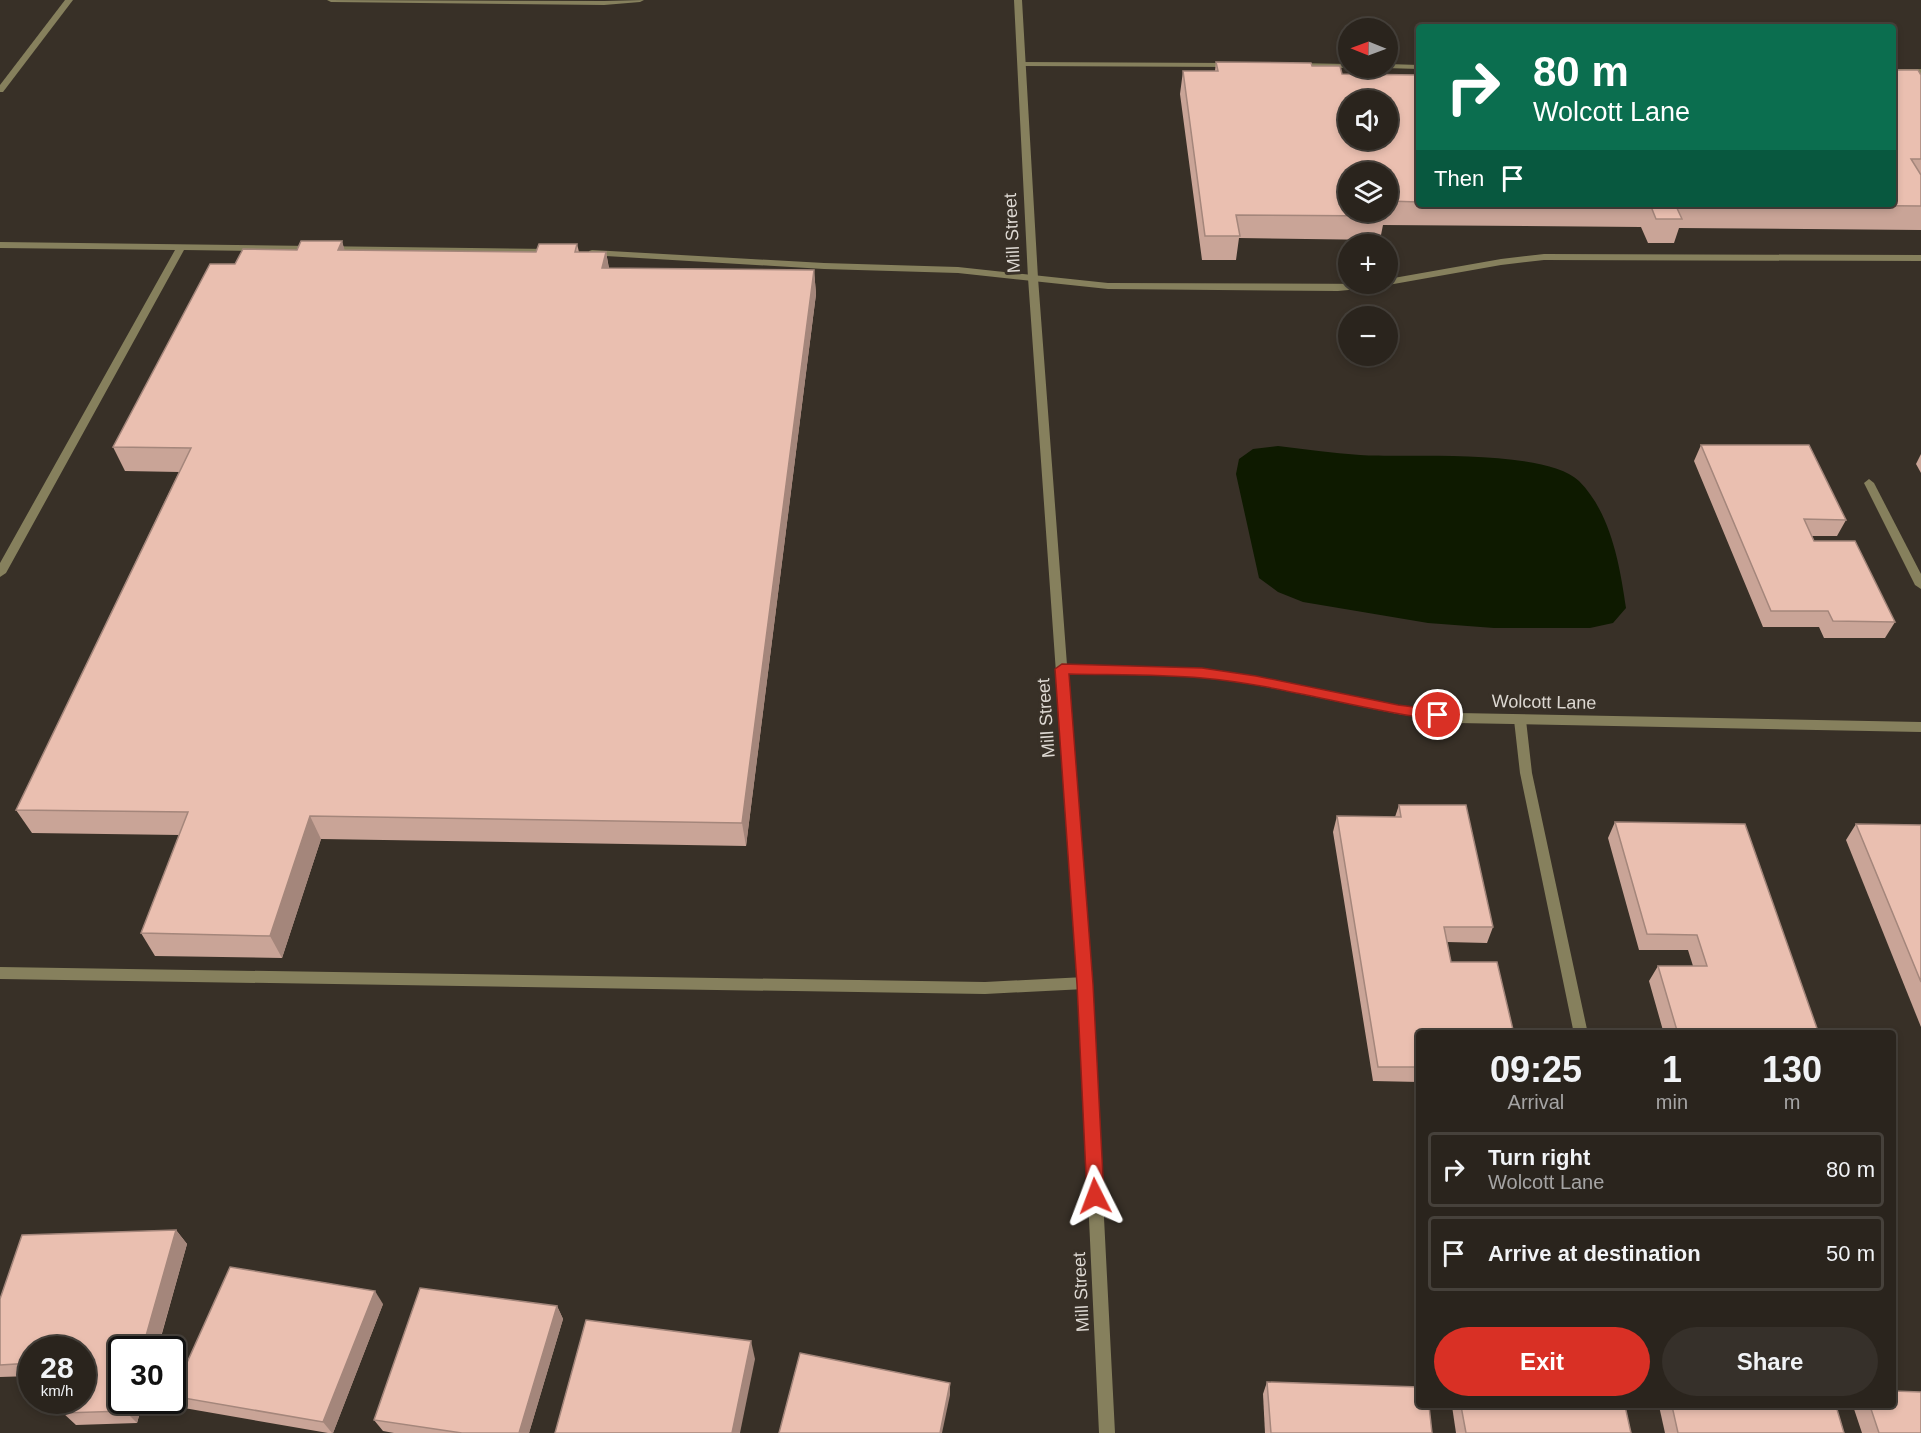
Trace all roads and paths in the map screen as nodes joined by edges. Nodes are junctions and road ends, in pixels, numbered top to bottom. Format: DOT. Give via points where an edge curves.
graph roads {
  1 [pos="69,0"];
  2 [pos="331,0"];
  3 [pos="640,0"];
  4 [pos="1018,0"];
  5 [pos="1023,64"];
  6 [pos="1236,65"];
  7 [pos="1292,65"];
  8 [pos="1338,66"];
  9 [pos="1398,66"];
  10 [pos="1416,67"];
  11 [pos="1896,71"];
  12 [pos="1921,71"];
  13 [pos="0,90"];
  14 [pos="0,245"];
  15 [pos="181,247"];
  16 [pos="564,252"];
  17 [pos="586,252"];
  18 [pos="1921,258"];
  19 [pos="1033,278"];
  20 [pos="1398,280"];
  21 [pos="1338,286"];
  22 [pos="1869,483"];
  23 [pos="0,573"];
  24 [pos="1921,585"];
  25 [pos="1062,669"];
  26 [pos="1520,720"];
  27 [pos="1921,727"];
  28 [pos="0,973"];
  29 [pos="1085,984"];
  30 [pos="1580,1030"];
  31 [pos="1107,1433"];
  1 -- 13 [label="street"];
  2 -- 3 [label="street"];
  4 -- 5 [label="street, Mill Street"];
  5 -- 6 [label="street"];
  5 -- 19 [label="street, Mill Street"];
  7 -- 8 [label="street"];
  9 -- 10 [label="street"];
  11 -- 12 [label="street"];
  14 -- 15 [label="street"];
  15 -- 16 [label="street"];
  15 -- 23 [label="street"];
  17 -- 19 [label="street" via="958,270"];
  18 -- 20 [label="street" via="1544,257"];
  19 -- 21 [label="street" via="1108,286"];
  19 -- 25 [label="street, Mill Street"];
  22 -- 24 [label="street"];
  25 -- 26 [label="street, Wolcott Lane" via="1202,673 1398,710 1458,718"];
  25 -- 29 [label="street, Mill Street"];
  26 -- 27 [label="street, Wolcott Lane"];
  26 -- 30 [label="street" via="1526,773"];
  28 -- 29 [label="street" via="985,988"];
  29 -- 31 [label="street, Mill Street"];
}
